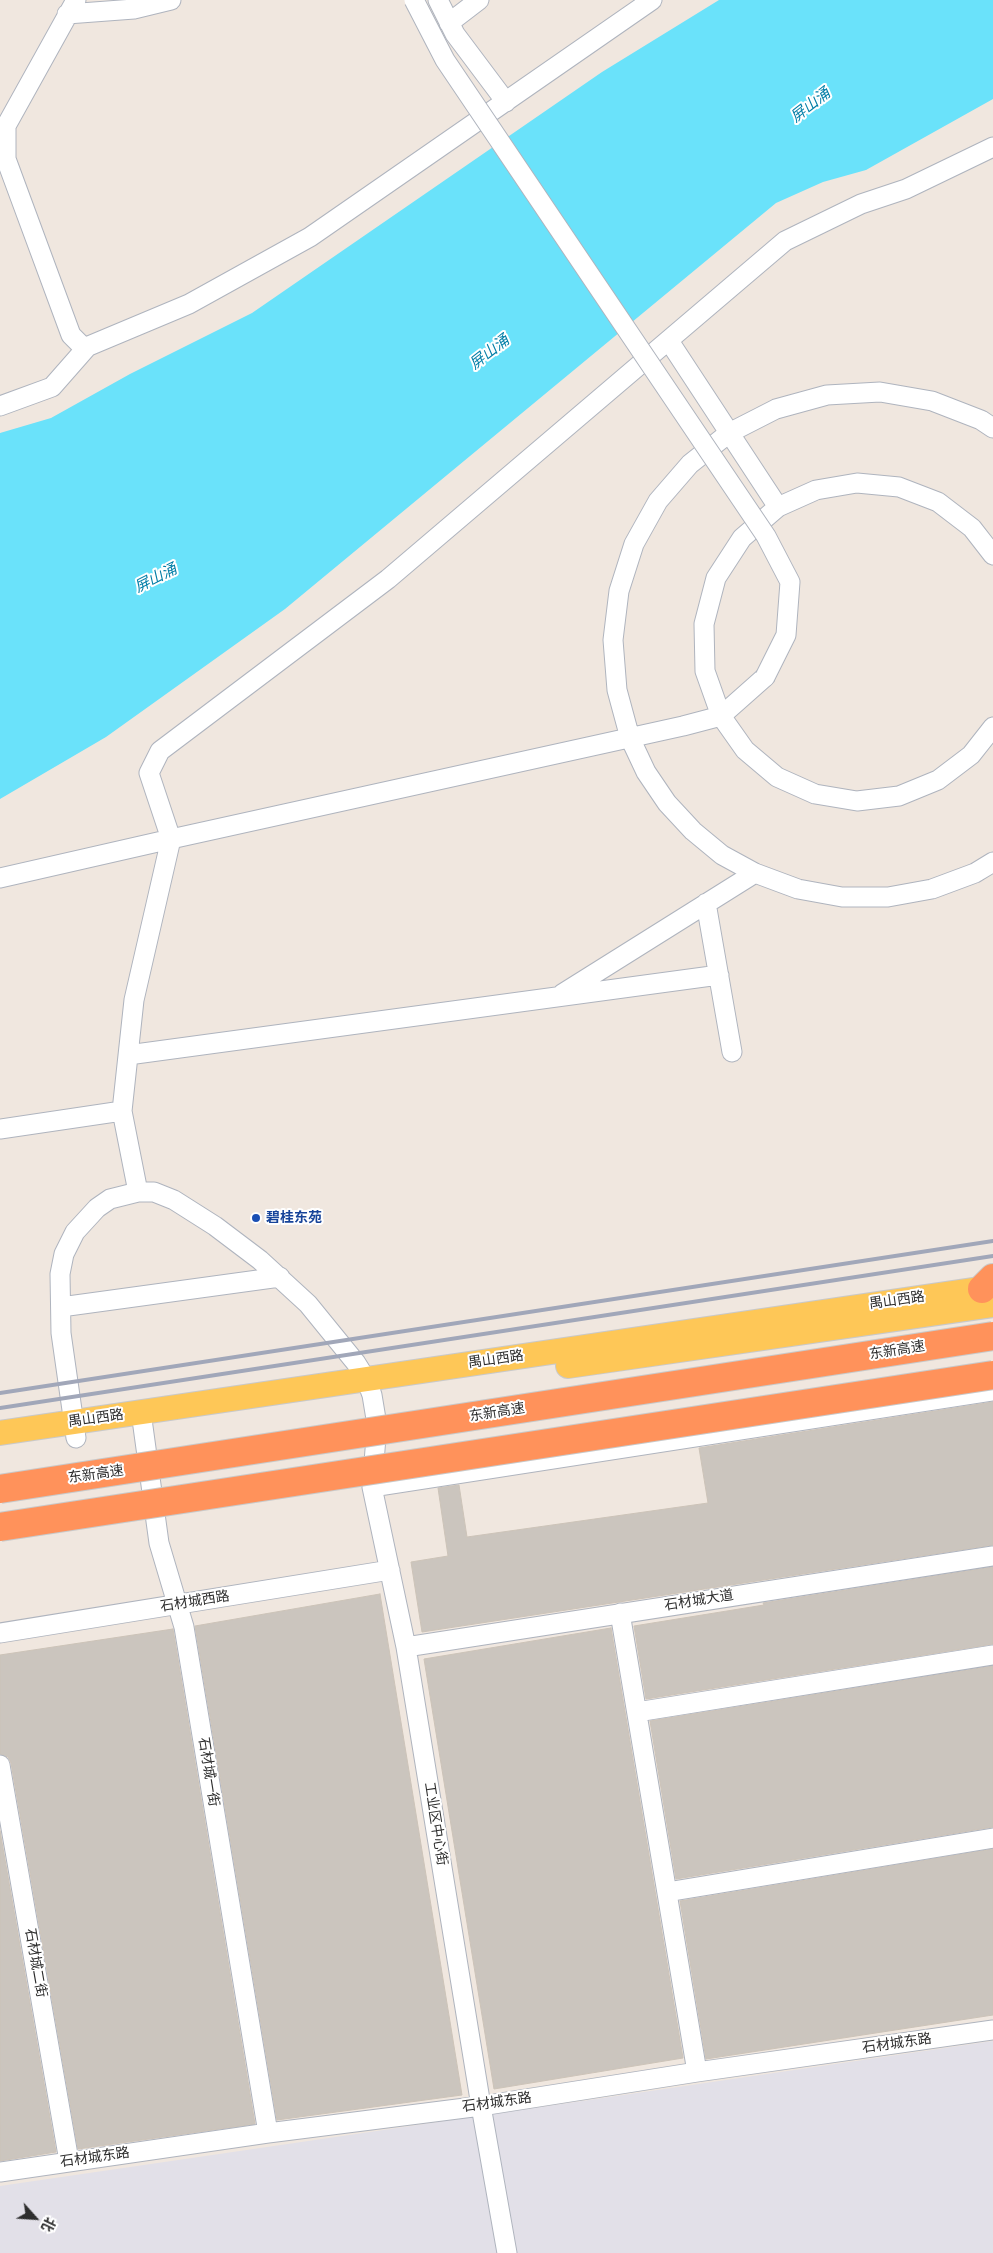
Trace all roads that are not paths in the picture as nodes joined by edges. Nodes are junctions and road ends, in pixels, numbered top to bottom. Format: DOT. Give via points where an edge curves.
graph roads {
  1 [pos="171,0"];
  2 [pos="414,0"];
  3 [pos="438,0"];
  4 [pos="479,0"];
  5 [pos="652,0"];
  6 [pos="71,7"];
  7 [pos="449,22"];
  8 [pos="506,102"];
  9 [pos="993,146"];
  10 [pos="669,341"];
  11 [pos="88,346"];
  12 [pos="0,406"];
  13 [pos="993,428"];
  14 [pos="729,433"];
  15 [pos="778,507"];
  16 [pos="993,554"];
  17 [pos="721,716"];
  18 [pos="993,727"];
  19 [pos="630,738"];
  20 [pos="171,839"];
  21 [pos="993,862"];
  22 [pos="755,874"];
  23 [pos="0,878"];
  24 [pos="706,903"];
  25 [pos="719,975"];
  26 [pos="557,997"];
  27 [pos="732,1052"];
  28 [pos="128,1055"];
  29 [pos="122,1111"];
  30 [pos="0,1129"];
  31 [pos="138,1192"];
  32 [pos="280,1277"];
  33 [pos="990,1290"];
  34 [pos="61,1307"];
  35 [pos="993,1336"];
  36 [pos="993,1375"];
  37 [pos="369,1387"];
  38 [pos="993,1391"];
  39 [pos="142,1420"];
  40 [pos="75,1430"];
  41 [pos="0,1433"];
  42 [pos="0,1449"];
  43 [pos="372,1487"];
  44 [pos="0,1489"];
  45 [pos="0,1527"];
  46 [pos="993,1556"];
  47 [pos="390,1570"];
  48 [pos="179,1604"];
  49 [pos="620,1613"];
  50 [pos="0,1633"];
  51 [pos="406,1647"];
  52 [pos="993,1656"];
  53 [pos="637,1712"];
  54 [pos="0,1765"];
  55 [pos="993,1838"];
  56 [pos="667,1892"];
  57 [pos="993,2030"];
  58 [pos="697,2072"];
  59 [pos="480,2106"];
  60 [pos="268,2133"];
  61 [pos="69,2161"];
  62 [pos="0,2172"];
  63 [pos="507,2253"];
  1 -- 6 [label="street" via="134,9"];
  2 -- 17 [label="street, bridge" via="445,60 766,536 790,582 786,635 765,677"];
  3 -- 7 [label="street"];
  4 -- 7 [label="street"];
  5 -- 8 [label="street"];
  6 -- 11 [label="street" via="6,126 6,159 71,335 84,348"];
  7 -- 8 [label="street"];
  8 -- 11 [label="street" via="310,237 189,304"];
  9 -- 10 [label="street" via="906,189 861,204 785,241"];
  10 -- 14 [label="street"];
  10 -- 20 [label="street" via="388,579 160,751 149,774"];
  11 -- 12 [label="street" via="52,387"];
  13 -- 14 [label="street" via="932,401 880,392 827,395 776,409"];
  14 -- 15 [label="street"];
  14 -- 19 [label="street" via="690,464 658,501 634,544 619,591 613,640 617,690"];
  15 -- 16 [label="street" via="816,490 858,483 899,487 938,502 972,528"];
  15 -- 17 [label="street" via="742,538 716,578 706,614 705,671"];
  17 -- 18 [label="street" via="745,750 777,777 815,794 857,801 899,796 938,780 971,755"];
  17 -- 19 [label="street"];
  19 -- 20 [label="street"];
  19 -- 22 [label="street" via="646,772 667,803 722,855"];
  20 -- 23 [label="street"];
  20 -- 28 [label="street" via="134,1000"];
  21 -- 22 [label="street" via="932,889 888,897 842,897 798,889"];
  22 -- 24 [label="street"];
  24 -- 25 [label="street"];
  24 -- 26 [label="street"];
  25 -- 26 [label="street"];
  25 -- 27 [label="street"];
  26 -- 28 [label="street"];
  28 -- 29 [label="street"];
  29 -- 30 [label="street"];
  29 -- 31 [label="street"];
  31 -- 32 [label="street" via="154,1192 190,1210"];
  31 -- 34 [label="street" via="110,1200 97,1208 75,1232 64,1254 60,1274"];
  32 -- 34 [label="street"];
  32 -- 37 [label="street" via="308,1304 356,1363"];
  33 -- 37 [label="main road, 禺山西路"];
  34 -- 40 [label="street" via="61,1333"];
  35 -- 44 [label="highway, 东新高速, bridge"];
  36 -- 45 [label="highway, bridge"];
  37 -- 39 [label="main road, 禺山西路"];
  37 -- 43 [label="street, 工业区中心街" via="377,1425"];
  38 -- 43 [label="street"];
  39 -- 40 [label="main road, 禺山西路"];
  39 -- 48 [label="street, 石材城一街" via="159,1543"];
  40 -- 41 [label="main road, 禺山西路"];
  40 -- 42 [label="main road, 禺山西路"];
  43 -- 47 [label="street, 工业区中心街"];
  46 -- 49 [label="street, 石材城大道"];
  47 -- 48 [label="street, 石材城西路"];
  47 -- 51 [label="street, 工业区中心街"];
  48 -- 50 [label="street, 石材城西路"];
  48 -- 60 [label="street, 石材城一街"];
  49 -- 51 [label="street, 石材城大道"];
  49 -- 53 [label="street"];
  51 -- 59 [label="street, 工业区中心街"];
  52 -- 53 [label="street"];
  53 -- 56 [label="street"];
  54 -- 61 [label="street, 石材城二街"];
  55 -- 56 [label="street"];
  56 -- 58 [label="street"];
  57 -- 58 [label="street, 石材城东路"];
  58 -- 59 [label="street, 石材城东路"];
  59 -- 60 [label="street, 石材城东路"];
  59 -- 63 [label="street, 工业区中心街"];
  60 -- 61 [label="street, 石材城东路"];
  61 -- 62 [label="street, 石材城东路"];
}
